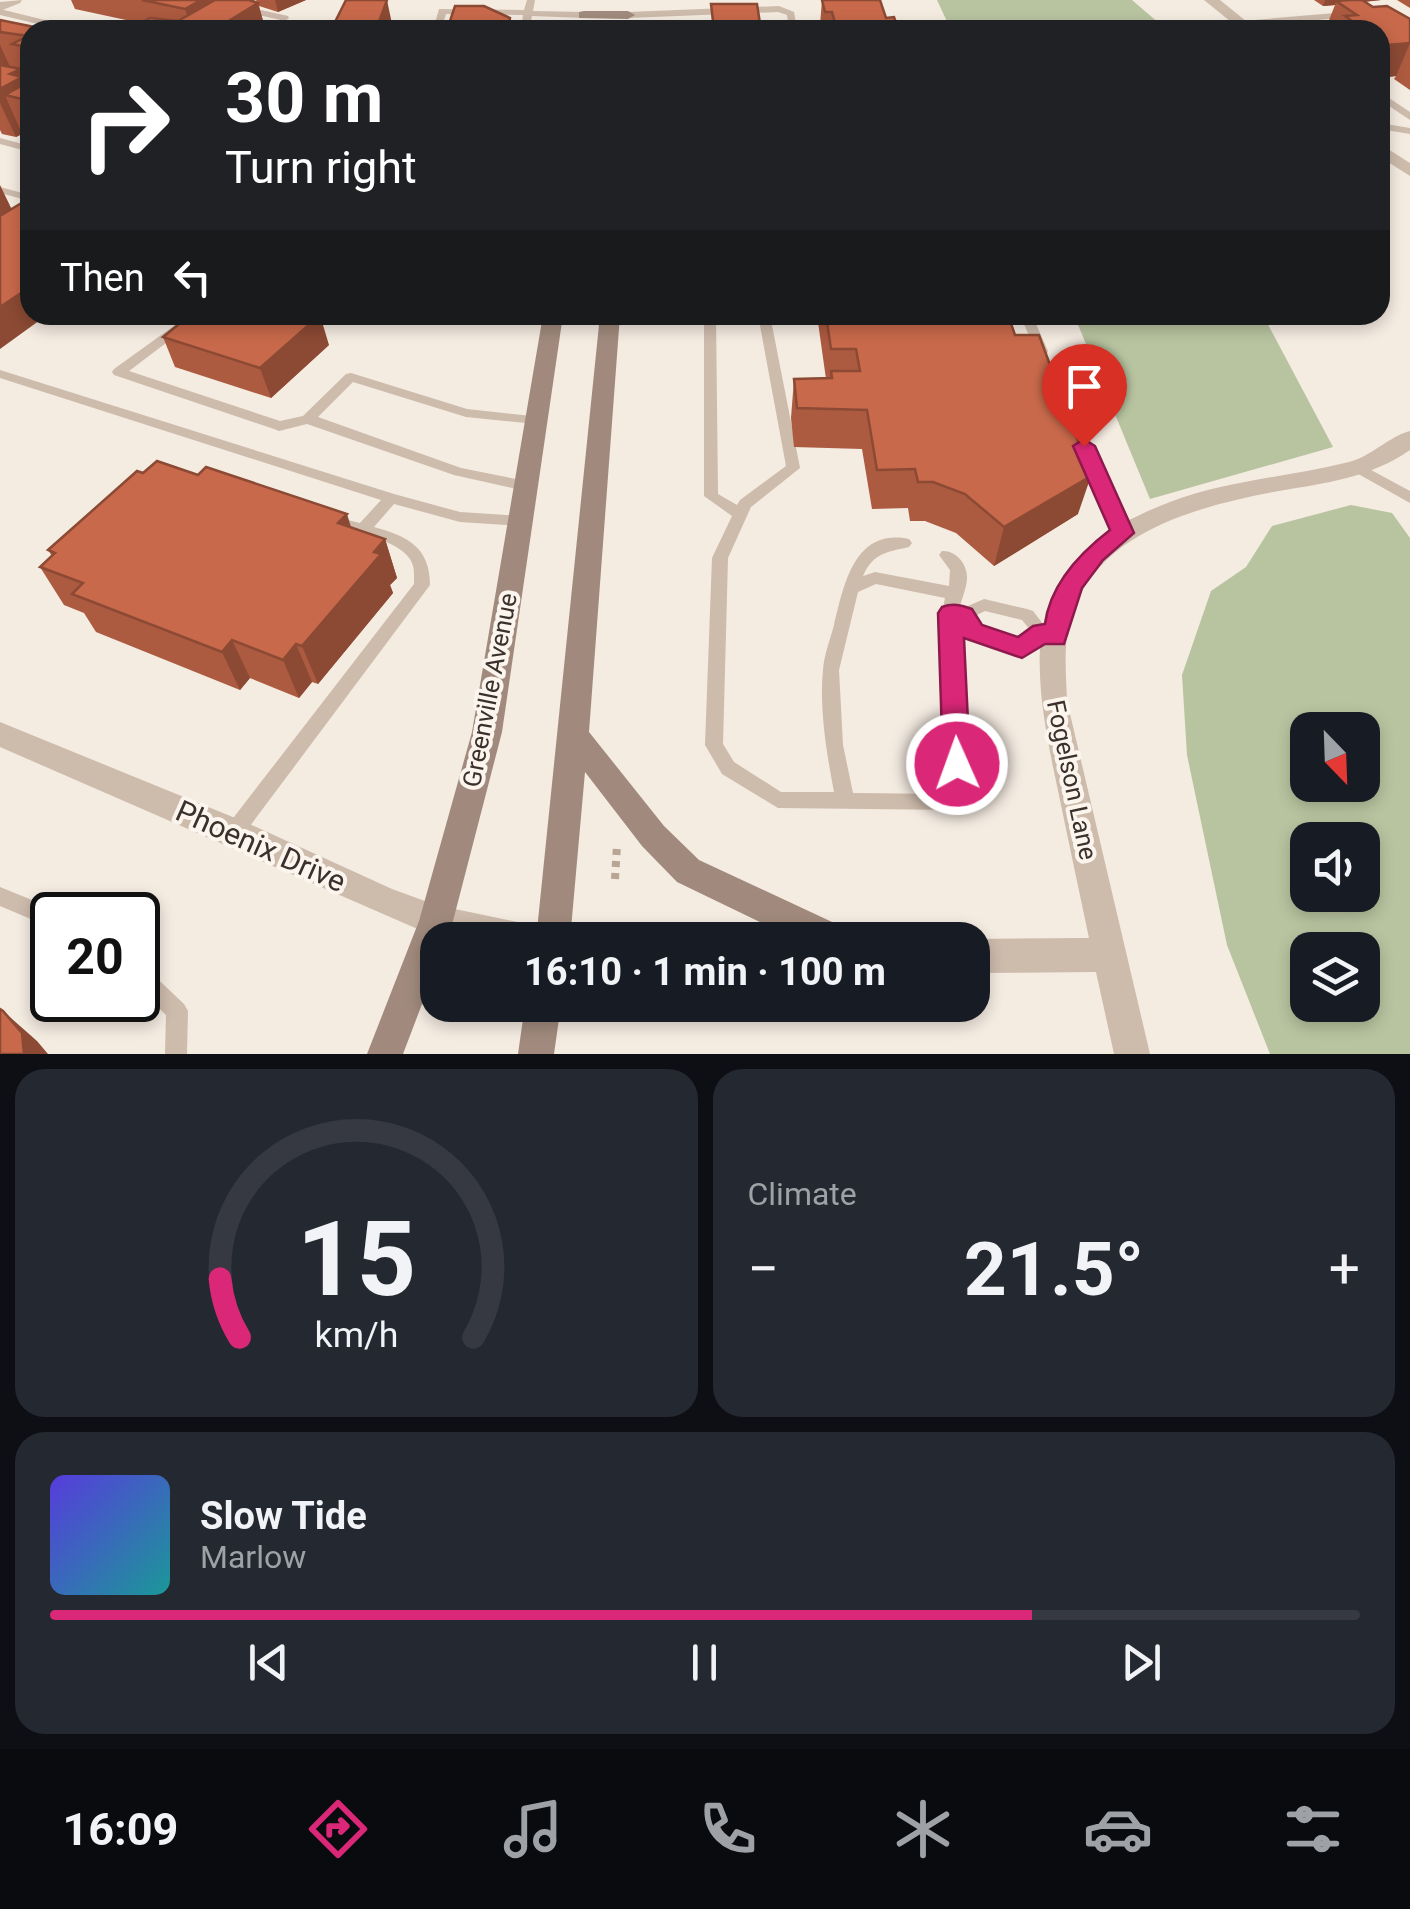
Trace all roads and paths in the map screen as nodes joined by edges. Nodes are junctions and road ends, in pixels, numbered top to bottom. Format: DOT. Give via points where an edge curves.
graph roads {
  1 [pos="14,0"];
  2 [pos="448,0"];
  3 [pos="531,0"];
  4 [pos="1211,0"];
  5 [pos="234,7"];
  6 [pos="0,9"];
  7 [pos="442,11"];
  8 [pos="528,13"];
  9 [pos="676,13"];
  10 [pos="1357,14"];
  11 [pos="585,15"];
  12 [pos="629,15"];
  13 [pos="286,18"];
  14 [pos="39,20"];
  15 [pos="440,20"];
  16 [pos="527,20"];
  17 [pos="677,20"];
  18 [pos="791,20"];
  19 [pos="1237,20"];
  20 [pos="1283,20"];
  21 [pos="183,325"];
  22 [pos="551,325"];
  23 [pos="609,325"];
  24 [pos="710,325"];
  25 [pos="766,325"];
  26 [pos="1030,325"];
  27 [pos="0,374"];
  28 [pos="308,419"];
  29 [pos="536,420"];
  30 [pos="1410,438"];
  31 [pos="1358,468"];
  32 [pos="526,486"];
  33 [pos="391,498"];
  34 [pos="1410,498"];
  35 [pos="308,514"];
  36 [pos="740,514"];
  37 [pos="520,521"];
  38 [pos="362,530"];
  39 [pos="1122,533"];
  40 [pos="904,543"];
  41 [pos="947,556"];
  42 [pos="851,588"];
  43 [pos="952,593"];
  44 [pos="957,614"];
  45 [pos="1048,635"];
  46 [pos="574,735"];
  47 [pos="3,739"];
  48 [pos="845,800"];
  49 [pos="234,832"];
  50 [pos="617,846"];
  51 [pos="615,879"];
  52 [pos="0,896"];
  53 [pos="30,909"];
  54 [pos="436,921"];
  55 [pos="441,922"];
  56 [pos="554,922"];
  57 [pos="794,922"];
  58 [pos="1109,955"];
  59 [pos="990,956"];
  60 [pos="160,995"];
  61 [pos="541,1022"];
  62 [pos="176,1054"];
  63 [pos="385,1054"];
  64 [pos="536,1054"];
  65 [pos="1132,1054"];
  1 -- 6 [label="street"];
  2 -- 7 [label="lane"];
  3 -- 8 [label="lane"];
  4 -- 19 [label="street"];
  5 -- 13 [label="lane"];
  6 -- 14 [label="lane"];
  7 -- 8 [label="lane"];
  7 -- 15 [label="lane"];
  8 -- 11 [label="lane"];
  8 -- 16 [label="lane"];
  9 -- 12 [label="lane"];
  9 -- 17 [label="lane"];
  9 -- 18 [label="lane" via="779,9"];
  10 -- 20 [label="lane"];
  11 -- 12 [label="main road"];
  21 -- 28 [label="lane" via="120,372 279,426"];
  22 -- 29 [label="main road, Greenville Avenue"];
  23 -- 46 [label="main road"];
  24 -- 36 [label="lane" via="711,496"];
  25 -- 36 [label="lane" via="793,468"];
  26 -- 39 [label="lane"];
  27 -- 33 [label="lane"];
  28 -- 29 [label="lane" via="351,377 466,413"];
  28 -- 32 [label="lane" via="459,472"];
  29 -- 32 [label="main road, Greenville Avenue"];
  30 -- 31 [label="street, Fogelson Lane"];
  31 -- 34 [label="lane"];
  31 -- 39 [label="street, Fogelson Lane" via="1180,505"];
  32 -- 37 [label="main road, Greenville Avenue"];
  33 -- 37 [label="lane" via="460,517"];
  33 -- 38 [label="lane"];
  35 -- 38 [label="lane"];
  36 -- 48 [label="lane" via="720,558 714,746 728,768 778,800"];
  37 -- 54 [label="main road, Greenville Avenue" via="486,732"];
  38 -- 49 [label="lane" via="420,556 422,584"];
  39 -- 45 [label="street, Fogelson Lane" via="1094,554 1072,584"];
  40 -- 42 [label="lane" via="871,548"];
  41 -- 43 [label="lane" via="959,567"];
  42 -- 43 [label="lane" via="875,578"];
  42 -- 48 [label="lane" via="831,670"];
  43 -- 44 [label="lane"];
  44 -- 45 [label="lane" via="984,604 1027,615"];
  44 -- 45 [label="lane" via="973,632 1006,645 1022,648"];
  44 -- 48 [label="lane" via="958,802"];
  45 -- 58 [label="street, Fogelson Lane" via="1053,701"];
  46 -- 56 [label="main road"];
  46 -- 57 [label="main road" via="688,871"];
  47 -- 49 [label="street, Phoenix Drive"];
  49 -- 54 [label="street, Phoenix Drive"];
  50 -- 51 [label="path"];
  52 -- 53 [label="lane"];
  54 -- 55 [label="street, Phoenix Drive"];
  54 -- 63 [label="main road, Greenville Avenue"];
  58 -- 59 [label="street"];
  58 -- 65 [label="street, Fogelson Lane"];
  60 -- 62 [label="lane" via="177,1012"];
  61 -- 64 [label="main road"];
}
